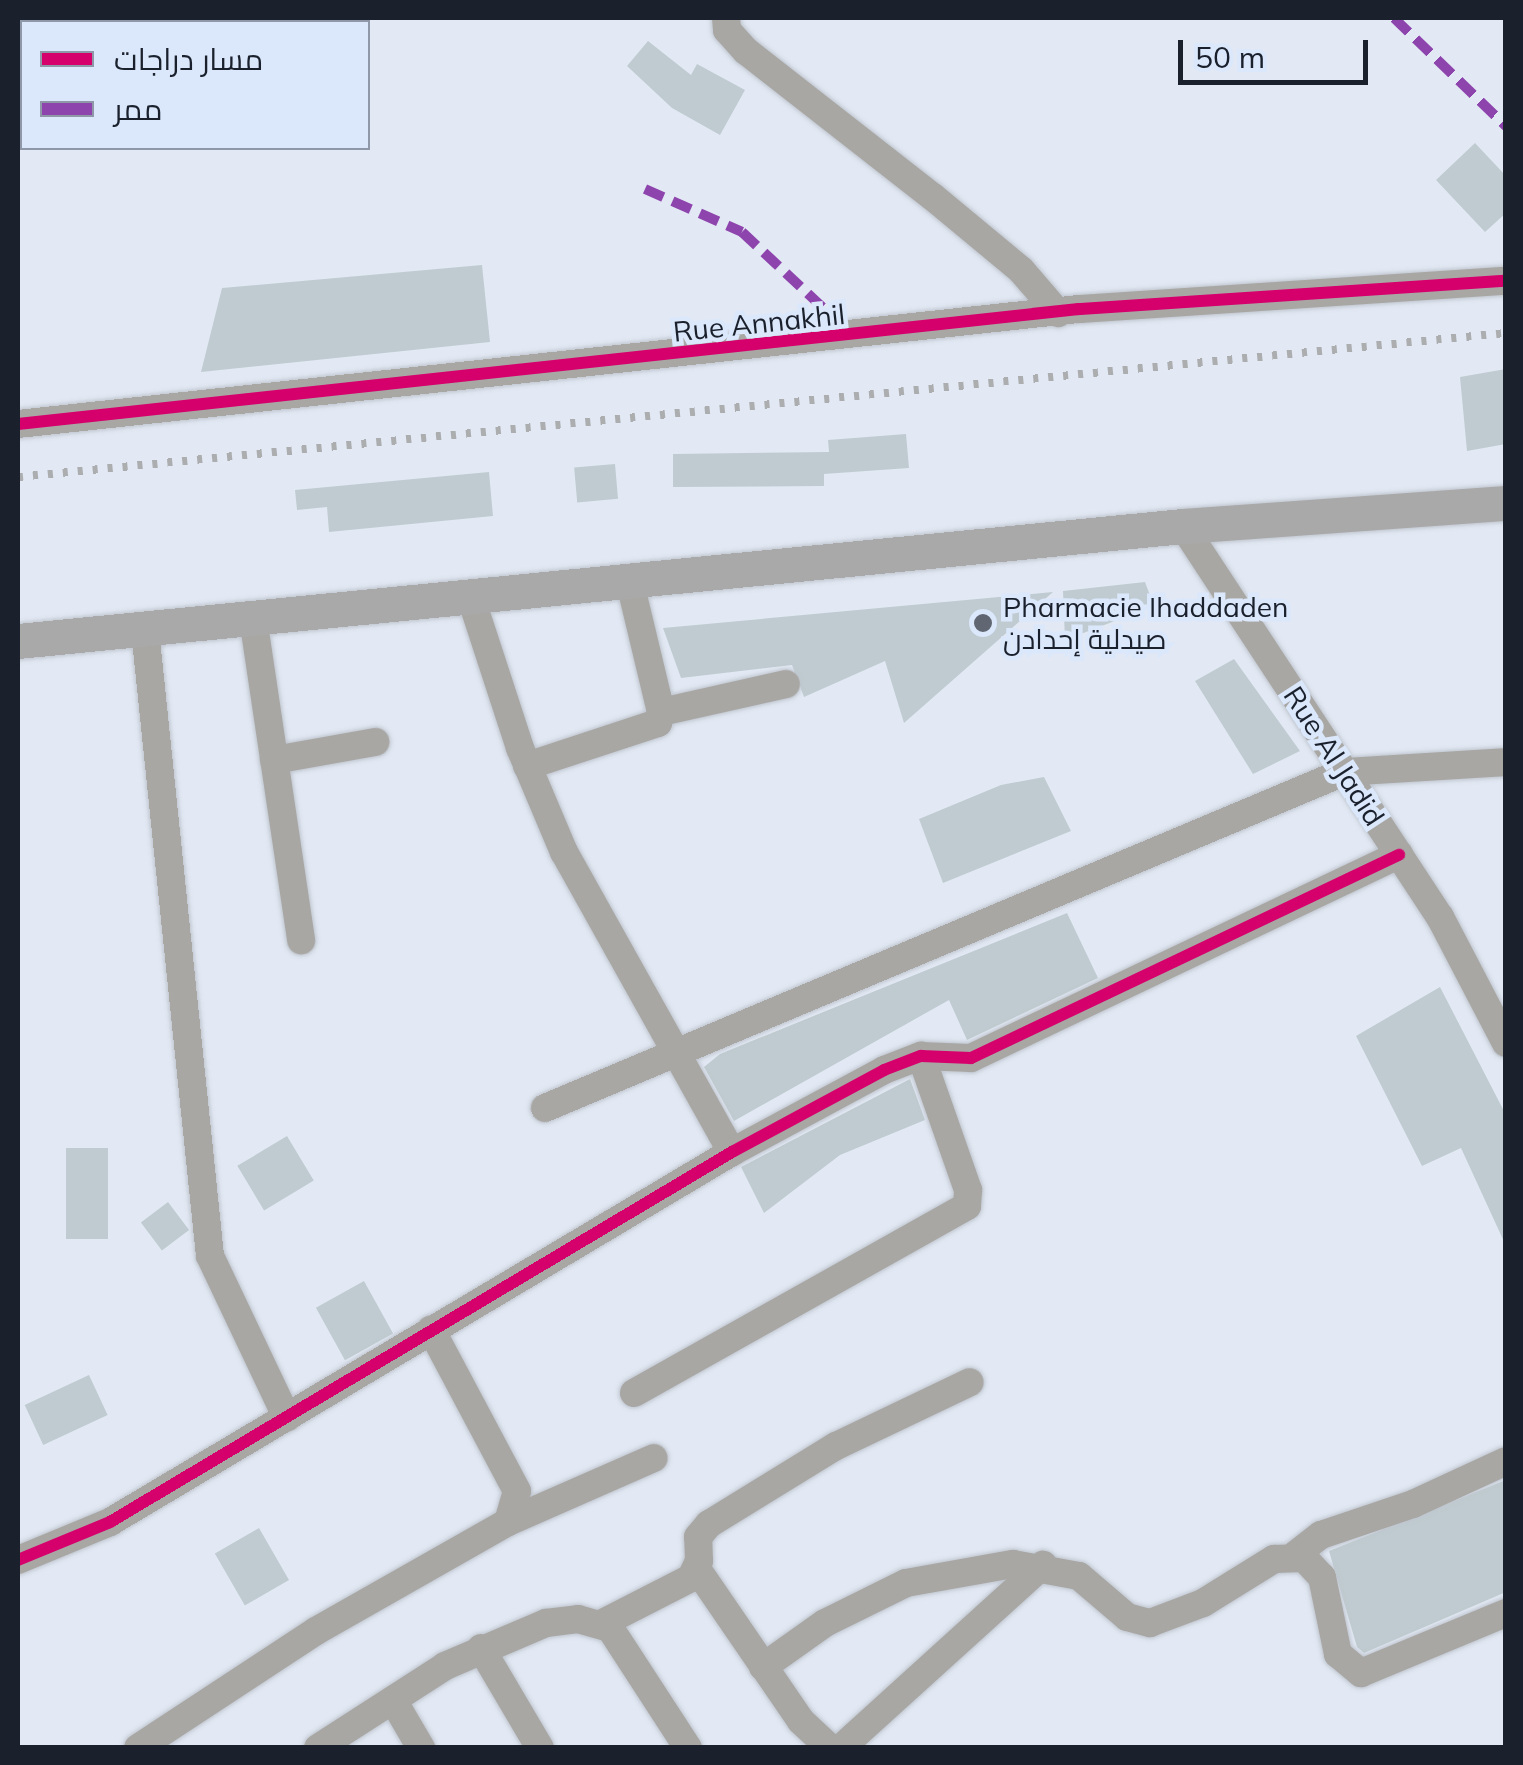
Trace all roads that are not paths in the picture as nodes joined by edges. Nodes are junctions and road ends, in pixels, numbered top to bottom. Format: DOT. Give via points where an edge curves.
graph roads {
  1 [pos="726,18"];
  2 [pos="1506,280"];
  3 [pos="1058,313"];
  4 [pos="18,424"];
  5 [pos="1506,503"];
  6 [pos="1183,526"];
  7 [pos="630,582"];
  8 [pos="471,598"];
  9 [pos="253,618"];
  10 [pos="144,630"];
  11 [pos="18,642"];
  12 [pos="786,684"];
  13 [pos="661,712"];
  14 [pos="375,742"];
  15 [pos="274,760"];
  16 [pos="1506,762"];
  17 [pos="527,766"];
  18 [pos="1344,772"];
  19 [pos="1399,856"];
  20 [pos="301,940"];
  21 [pos="1506,1043"];
  22 [pos="674,1050"];
  23 [pos="922,1056"];
  24 [pos="546,1108"];
  25 [pos="732,1152"];
  26 [pos="431,1329"];
  27 [pos="970,1382"];
  28 [pos="634,1394"];
  29 [pos="287,1418"];
  30 [pos="654,1458"];
  31 [pos="1506,1461"];
  32 [pos="508,1522"];
  33 [pos="1295,1555"];
  34 [pos="18,1560"];
  35 [pos="1043,1565"];
  36 [pos="697,1569"];
  37 [pos="1506,1613"];
  38 [pos="601,1624"];
  39 [pos="481,1648"];
  40 [pos="763,1668"];
  41 [pos="393,1700"];
  42 [pos="318,1747"];
  43 [pos="138,1748"];
  44 [pos="421,1748"];
  45 [pos="540,1748"];
  46 [pos="688,1748"];
  47 [pos="830,1748"];
  48 [pos="841,1748"];
  1 -- 3 [label="street" via="727,30 746,51 934,197 1020,270"];
  2 -- 3 [label="street, Rue Annakhil"];
  3 -- 4 [label="street, Rue Annakhil"];
  5 -- 6 [label="main road"];
  6 -- 7 [label="main road"];
  6 -- 18 [label="street, Rue Al Jadid"];
  7 -- 8 [label="main road"];
  7 -- 13 [label="street"];
  8 -- 9 [label="main road"];
  8 -- 17 [label="street"];
  9 -- 10 [label="main road"];
  9 -- 15 [label="street"];
  10 -- 11 [label="main road"];
  10 -- 29 [label="street" via="210,1256"];
  12 -- 13 [label="street"];
  13 -- 17 [label="street" via="648,730"];
  14 -- 15 [label="street"];
  15 -- 20 [label="street"];
  16 -- 18 [label="street"];
  17 -- 22 [label="street" via="564,852"];
  18 -- 19 [label="street, Rue Al Jadid"];
  18 -- 22 [label="street"];
  19 -- 21 [label="street, Rue Al Jadid" via="1440,917"];
  19 -- 23 [label="street" via="971,1058"];
  22 -- 24 [label="street"];
  22 -- 25 [label="street"];
  23 -- 25 [label="street"];
  23 -- 28 [label="street" via="968,1190 967,1206"];
  25 -- 26 [label="street"];
  26 -- 29 [label="street"];
  26 -- 32 [label="street" via="516,1490"];
  27 -- 36 [label="street" via="836,1446 709,1524 698,1537"];
  29 -- 34 [label="street" via="110,1522"];
  30 -- 32 [label="street"];
  31 -- 33 [label="street" via="1413,1504 1321,1535"];
  32 -- 43 [label="street" via="316,1631"];
  33 -- 35 [label="street" via="1264,1563 1203,1602 1150,1623 1127,1617 1079,1576"];
  33 -- 37 [label="street" via="1314,1563 1322,1577 1330,1631 1353,1670 1371,1672"];
  35 -- 40 [label="street" via="906,1583 825,1623"];
  35 -- 48 [label="street"];
  36 -- 38 [label="street" via="656,1600"];
  36 -- 40 [label="street"];
  38 -- 39 [label="street" via="546,1623"];
  38 -- 46 [label="street" via="625,1646"];
  39 -- 41 [label="street"];
  39 -- 45 [label="street"];
  40 -- 47 [label="street"];
  41 -- 42 [label="street"];
  41 -- 44 [label="street"];
}
